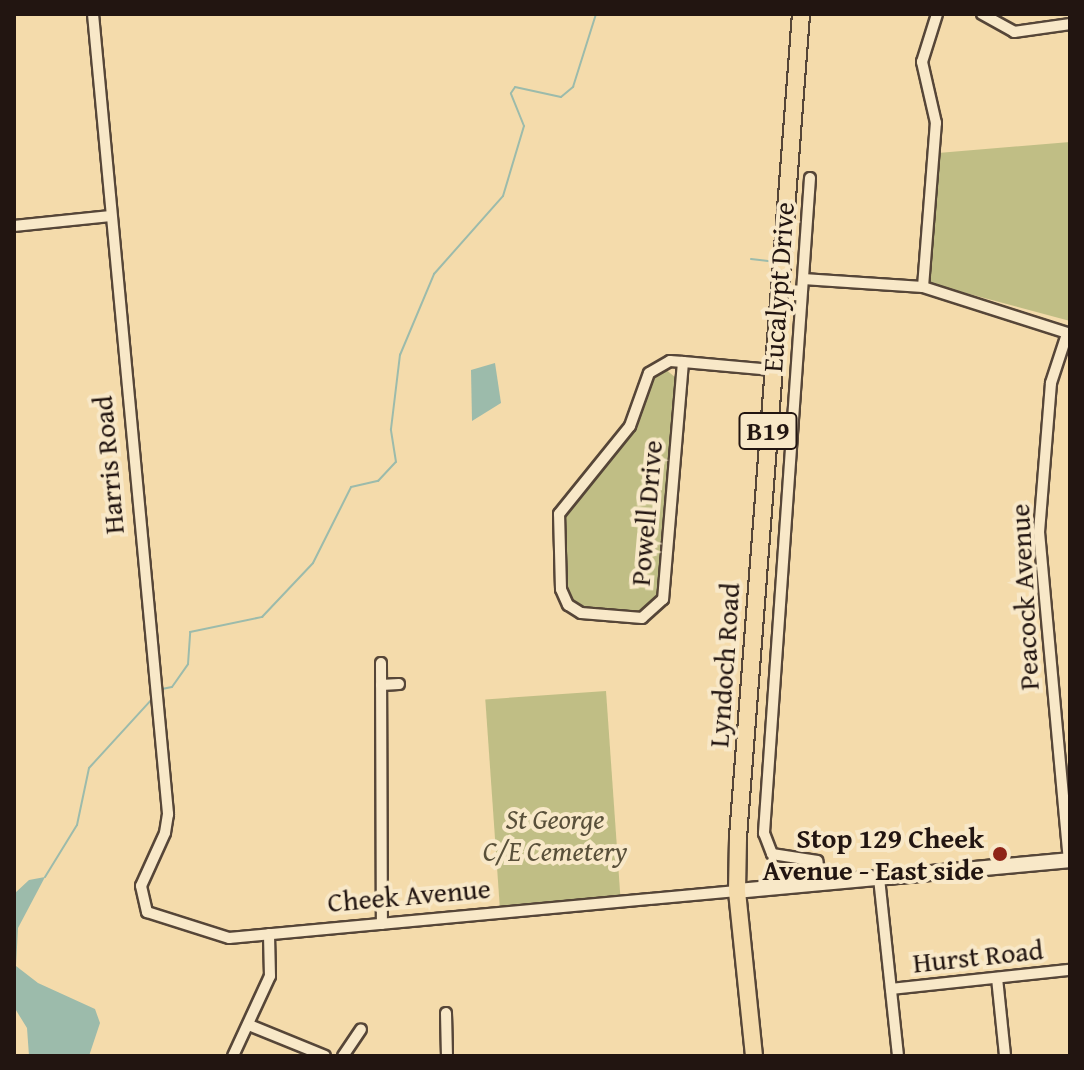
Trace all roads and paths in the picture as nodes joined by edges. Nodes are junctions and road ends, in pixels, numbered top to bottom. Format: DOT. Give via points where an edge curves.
graph roads {
  1 [pos="93,14"];
  2 [pos="801,14"];
  3 [pos="937,14"];
  4 [pos="982,14"];
  5 [pos="1070,24"];
  6 [pos="810,178"];
  7 [pos="110,216"];
  8 [pos="14,226"];
  9 [pos="803,279"];
  10 [pos="923,287"];
  11 [pos="1069,334"];
  12 [pos="683,362"];
  13 [pos="773,370"];
  14 [pos="381,663"];
  15 [pos="399,684"];
  16 [pos="381,685"];
  17 [pos="1069,860"];
  18 [pos="879,878"];
  19 [pos="823,883"];
  20 [pos="737,891"];
  21 [pos="144,909"];
  22 [pos="382,924"];
  23 [pos="269,934"];
  24 [pos="1070,970"];
  25 [pos="997,978"];
  26 [pos="891,989"];
  27 [pos="446,1013"];
  28 [pos="249,1025"];
  29 [pos="361,1029"];
  30 [pos="233,1056"];
  31 [pos="325,1056"];
  32 [pos="343,1056"];
  33 [pos="447,1056"];
  34 [pos="754,1056"];
  35 [pos="898,1056"];
  36 [pos="1005,1056"];
  1 -- 7 [label="street, Harris Road"];
  2 -- 13 [label="main road, Lyndoch Road / B19"];
  3 -- 10 [label="street" via="922,62 936,123"];
  4 -- 5 [label="street" via="1014,32"];
  6 -- 9 [label="street, Eucalypt Drive"];
  7 -- 8 [label="street"];
  7 -- 21 [label="street, Harris Road" via="168,814 141,886"];
  9 -- 10 [label="street"];
  9 -- 19 [label="street, Eucalypt Drive" via="764,833 772,854 817,861"];
  10 -- 11 [label="street"];
  11 -- 17 [label="street, Peacock Avenue" via="1051,383 1039,532"];
  12 -- 12 [label="street, Powell Drive" via="653,368 630,426 559,514 561,589 568,605 581,613 642,618 654,613 663,599"];
  12 -- 13 [label="street, Powell Drive"];
  13 -- 20 [label="main road, Lyndoch Road / B19"];
  14 -- 16 [label="street"];
  15 -- 16 [label="street"];
  16 -- 22 [label="street"];
  17 -- 18 [label="street, Cheek Avenue"];
  18 -- 19 [label="street, Cheek Avenue"];
  18 -- 26 [label="street"];
  19 -- 20 [label="street, Cheek Avenue"];
  20 -- 22 [label="street, Cheek Avenue"];
  20 -- 34 [label="main road, Lyndoch Road / B19"];
  21 -- 23 [label="street, Cheek Avenue" via="229,938"];
  22 -- 23 [label="street, Cheek Avenue"];
  23 -- 28 [label="street" via="270,976"];
  24 -- 25 [label="street, Hurst Road"];
  25 -- 26 [label="street, Hurst Road"];
  25 -- 36 [label="street"];
  26 -- 35 [label="street"];
  27 -- 33 [label="street"];
  28 -- 30 [label="street"];
  28 -- 31 [label="street"];
  29 -- 32 [label="street"];
}
